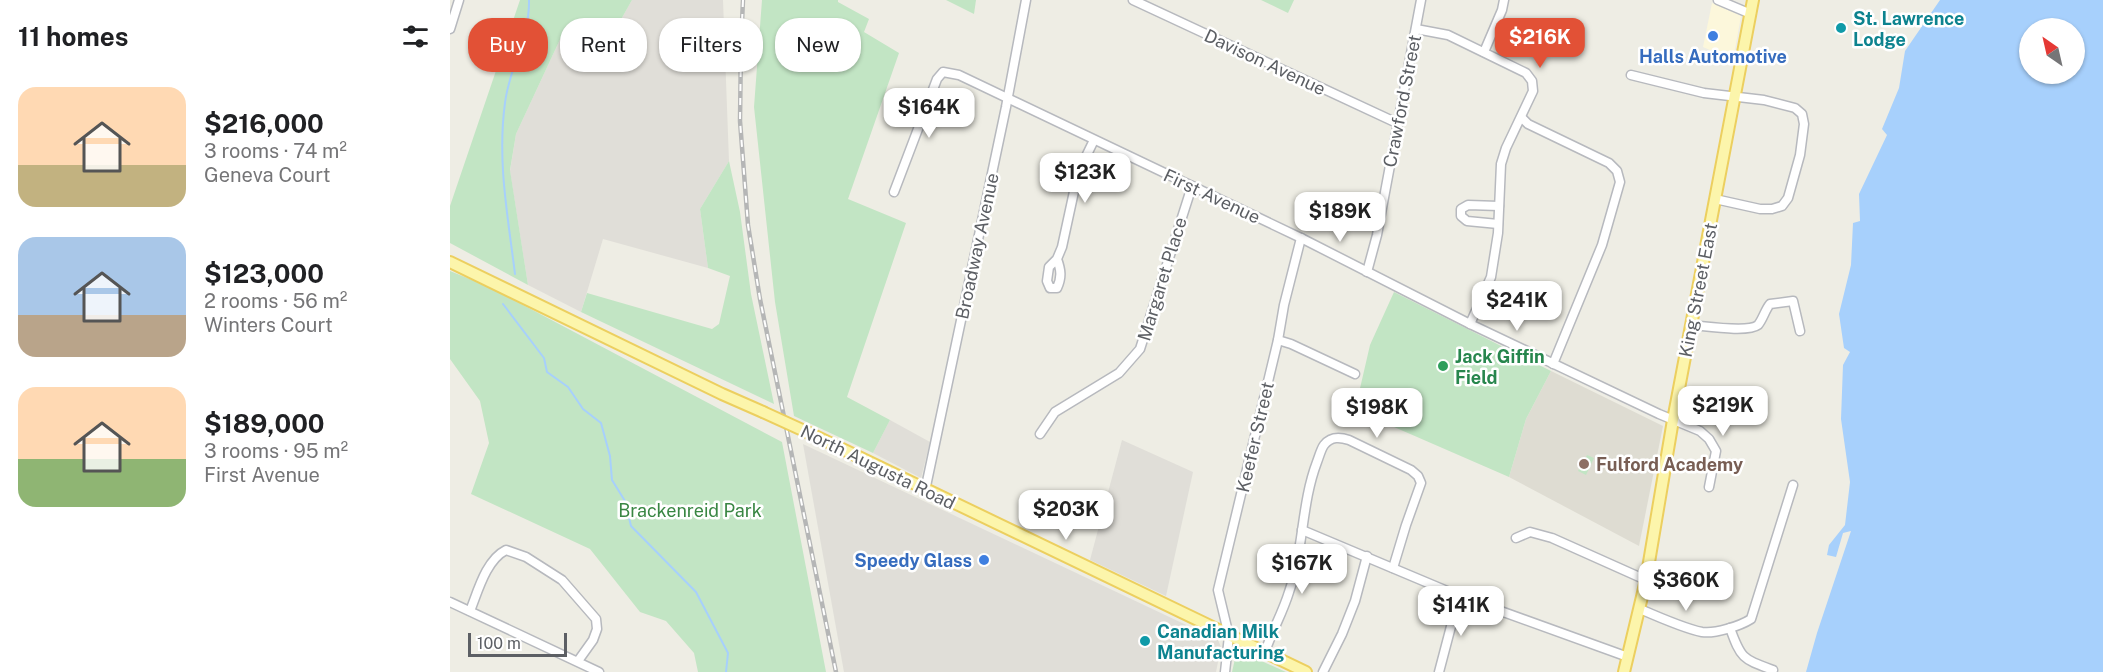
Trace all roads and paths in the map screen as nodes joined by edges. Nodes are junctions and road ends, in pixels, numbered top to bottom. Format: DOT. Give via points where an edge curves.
graph roads {
  1 [pos="459,0"];
  2 [pos="1026,0"];
  3 [pos="1133,0"];
  4 [pos="1421,0"];
  5 [pos="1504,0"];
  6 [pos="1718,0"];
  7 [pos="1753,0"];
  8 [pos="1751,14"];
  9 [pos="1416,28"];
  10 [pos="450,29"];
  11 [pos="1484,52"];
  12 [pos="1631,75"];
  13 [pos="1735,95"];
  14 [pos="1008,98"];
  15 [pos="1522,118"];
  16 [pos="1397,123"];
  17 [pos="1094,140"];
  18 [pos="1192,186"];
  19 [pos="894,192"];
  20 [pos="1715,199"];
  21 [pos="1499,206"];
  22 [pos="1498,224"];
  23 [pos="1301,238"];
  24 [pos="1057,259"];
  25 [pos="450,262"];
  26 [pos="1367,272"];
  27 [pos="1470,324"];
  28 [pos="1691,325"];
  29 [pos="1800,331"];
  30 [pos="1278,340"];
  31 [pos="1553,364"];
  32 [pos="1354,374"];
  33 [pos="1673,420"];
  34 [pos="1040,434"];
  35 [pos="1793,485"];
  36 [pos="1709,487"];
  37 [pos="925,491"];
  38 [pos="1302,530"];
  39 [pos="1516,538"];
  40 [pos="1367,556"];
  41 [pos="1393,568"];
  42 [pos="1646,580"];
  43 [pos="1459,596"];
  44 [pos="450,602"];
  45 [pos="1640,609"];
  46 [pos="470,611"];
  47 [pos="1730,628"];
  48 [pos="1229,636"];
  49 [pos="1265,652"];
  50 [pos="1628,657"];
  51 [pos="579,661"];
  52 [pos="1773,670"];
  53 [pos="599,672"];
  54 [pos="1225,672"];
  55 [pos="1306,672"];
  56 [pos="1323,672"];
  57 [pos="1439,672"];
  58 [pos="1624,672"];
  1 -- 10 [label="street"];
  2 -- 14 [label="street, Broadway Avenue"];
  3 -- 16 [label="street, Davison Avenue"];
  4 -- 9 [label="street, Crawford Street"];
  5 -- 11 [label="street"];
  6 -- 8 [label="street"];
  7 -- 8 [label="main road, King Street East"];
  8 -- 13 [label="main road, King Street East"];
  9 -- 11 [label="street" via="1448,35"];
  9 -- 16 [label="street, Crawford Street"];
  11 -- 15 [label="street" via="1526,73 1532,81 1533,91"];
  12 -- 13 [label="street" via="1704,93"];
  13 -- 20 [label="main road, King Street East"];
  13 -- 20 [label="street" via="1795,108 1802,114 1800,155 1782,206 1760,209"];
  14 -- 17 [label="street, First Avenue"];
  14 -- 19 [label="street, First Avenue" via="959,75 943,73 937,79"];
  14 -- 37 [label="street, Broadway Avenue"];
  15 -- 21 [label="street" via="1501,164"];
  15 -- 31 [label="street" via="1609,163 1620,182 1602,245"];
  16 -- 26 [label="street, Crawford Street"];
  17 -- 18 [label="street, First Avenue"];
  17 -- 24 [label="street" via="1078,173"];
  18 -- 23 [label="street, First Avenue"];
  18 -- 34 [label="street, Margaret Place" via="1140,349 1119,373 1055,412"];
  20 -- 28 [label="main road, King Street East"];
  21 -- 22 [label="street"];
  21 -- 22 [label="street" via="1468,204 1461,209 1461,216 1467,221"];
  22 -- 27 [label="street" via="1491,277"];
  23 -- 26 [label="street, First Avenue"];
  23 -- 30 [label="street, Keefer Street"];
  25 -- 37 [label="main road, North Augusta Road, bridge"];
  26 -- 27 [label="street, First Avenue"];
  27 -- 31 [label="street, First Avenue"];
  28 -- 29 [label="street" via="1753,327 1770,304 1792,301"];
  28 -- 33 [label="main road, King Street East"];
  30 -- 32 [label="street"];
  30 -- 48 [label="street, Keefer Street" via="1218,590"];
  31 -- 33 [label="street, First Avenue"];
  33 -- 36 [label="street, First Avenue" via="1700,431 1716,451"];
  33 -- 42 [label="main road, King Street East"];
  35 -- 47 [label="street" via="1750,619"];
  37 -- 48 [label="main road, North Augusta Road"];
  38 -- 40 [label="street"];
  38 -- 41 [label="street" via="1314,470 1324,446 1340,437 1349,440 1411,470 1421,483"];
  38 -- 49 [label="street" via="1289,592"];
  39 -- 42 [label="street" via="1530,532 1552,538"];
  40 -- 41 [label="street"];
  40 -- 56 [label="street" via="1355,601"];
  41 -- 43 [label="street"];
  42 -- 45 [label="main road, King Street East"];
  43 -- 50 [label="street"];
  43 -- 57 [label="street"];
  44 -- 46 [label="street"];
  45 -- 47 [label="street" via="1703,632"];
  45 -- 50 [label="main road, King Street East"];
  46 -- 51 [label="street"];
  46 -- 51 [label="street" via="498,554 506,550 526,557 562,580 596,619 593,640"];
  47 -- 52 [label="street" via="1742,656"];
  48 -- 49 [label="main road, North Augusta Road"];
  48 -- 54 [label="street, Keefer Street"];
  49 -- 55 [label="main road, North Augusta Road"];
  50 -- 58 [label="main road, King Street East"];
  51 -- 53 [label="street"];
}
